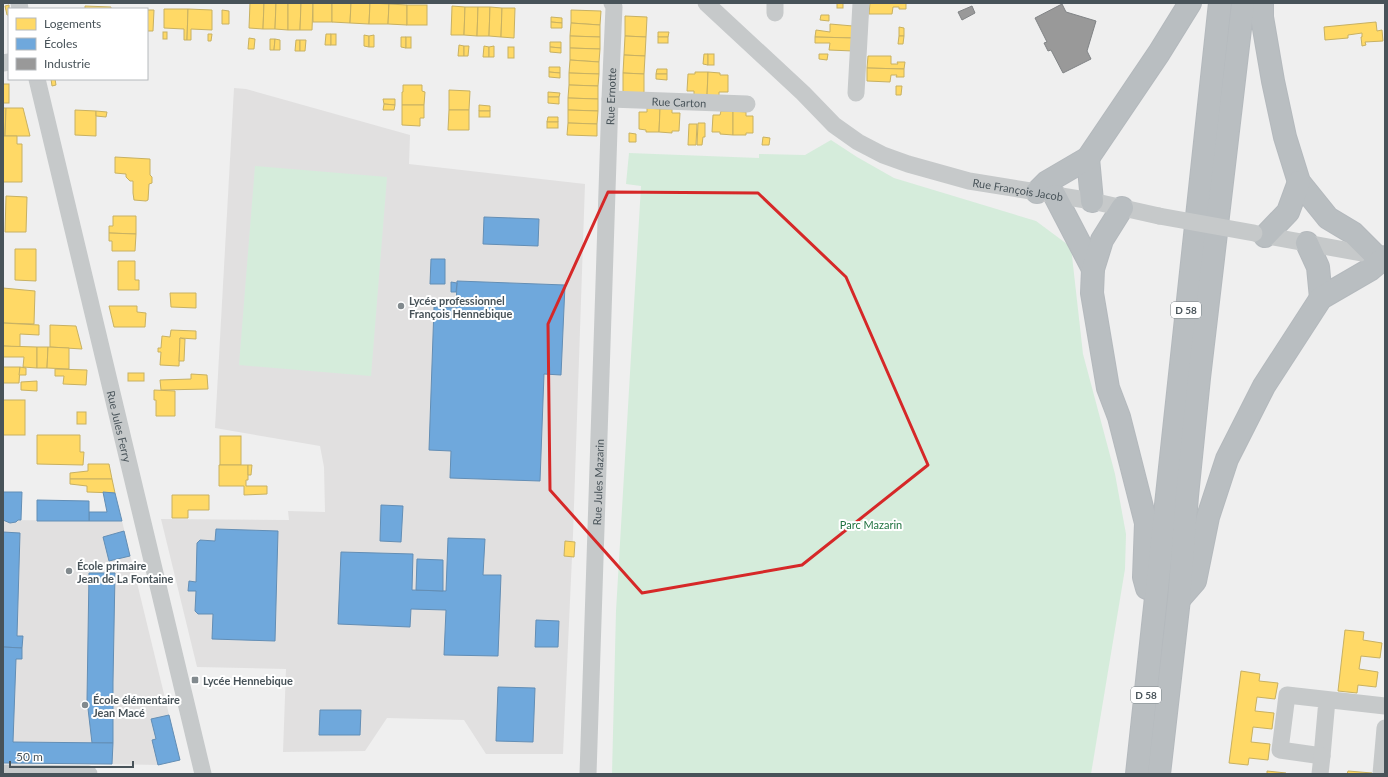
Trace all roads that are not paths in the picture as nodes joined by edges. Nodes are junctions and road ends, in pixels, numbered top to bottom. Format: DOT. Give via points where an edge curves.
graph roads {
  1 [pos="612,3"];
  2 [pos="706,3"];
  3 [pos="861,3"];
  4 [pos="1190,3"];
  5 [pos="1220,3"];
  6 [pos="1243,3"];
  7 [pos="1262,3"];
  8 [pos="37,80"];
  9 [pos="856,93"];
  10 [pos="610,99"];
  11 [pos="747,104"];
  12 [pos="1088,158"];
  13 [pos="1299,182"];
  14 [pos="608,190"];
  15 [pos="1046,194"];
  16 [pos="1092,201"];
  17 [pos="1122,208"];
  18 [pos="1260,235"];
  19 [pos="1307,243"];
  20 [pos="1380,256"];
  21 [pos="1092,268"];
  22 [pos="1321,298"];
  23 [pos="1179,600"];
  24 [pos="1154,616"];
  25 [pos="1327,700"];
  26 [pos="1385,706"];
  27 [pos="1385,728"];
  28 [pos="1322,756"];
  29 [pos="3,773"];
  30 [pos="89,774"];
  31 [pos="203,774"];
  32 [pos="588,774"];
  33 [pos="1137,774"];
  34 [pos="1159,774"];
  35 [pos="1320,774"];
  36 [pos="1381,774"];
  1 -- 10 [label="street, Rue Ernotte" via="614,6"];
  2 -- 15 [label="street, Rue François Jacob" via="804,93 834,125 858,142 908,164 969,181"];
  3 -- 9 [label="street"];
  4 -- 12 [label="highway"];
  5 -- 24 [label="highway, D 58"];
  6 -- 23 [label="highway, D 58" via="1198,378"];
  7 -- 13 [label="highway" via="1273,81 1285,137"];
  8 -- 31 [label="street, Rue Jules Ferry"];
  10 -- 11 [label="street, Rue Carton"];
  10 -- 14 [label="street, Rue Ernotte"];
  12 -- 15 [label="highway" via="1047,182"];
  12 -- 16 [label="highway"];
  13 -- 18 [label="highway" via="1288,212"];
  13 -- 20 [label="highway" via="1328,218 1353,233"];
  14 -- 32 [label="street, Rue Jules Mazarin"];
  15 -- 16 [label="street, Rue François Jacob"];
  15 -- 21 [label="highway"];
  16 -- 17 [label="street, Rue François Jacob"];
  17 -- 18 [label="street, Rue François Jacob, bridge"];
  17 -- 21 [label="highway" via="1102,240"];
  18 -- 19 [label="street, Rue François Jacob"];
  19 -- 20 [label="street, Rue François Jacob"];
  19 -- 22 [label="highway" via="1318,267"];
  20 -- 22 [label="highway" via="1371,269"];
  21 -- 24 [label="highway" via="1092,293 1108,388 1119,417 1146,523 1144,577"];
  22 -- 23 [label="highway" via="1264,386 1227,458 1208,517 1195,581"];
  23 -- 34 [label="highway, D 58"];
  24 -- 33 [label="highway, D 58"];
  25 -- 26 [label="street"];
  25 -- 28 [label="street"];
  25 -- 28 [label="street" via="1287,695 1280,750"];
  27 -- 36 [label="street"];
  28 -- 35 [label="street"];
  29 -- 30 [label="street"];
}
